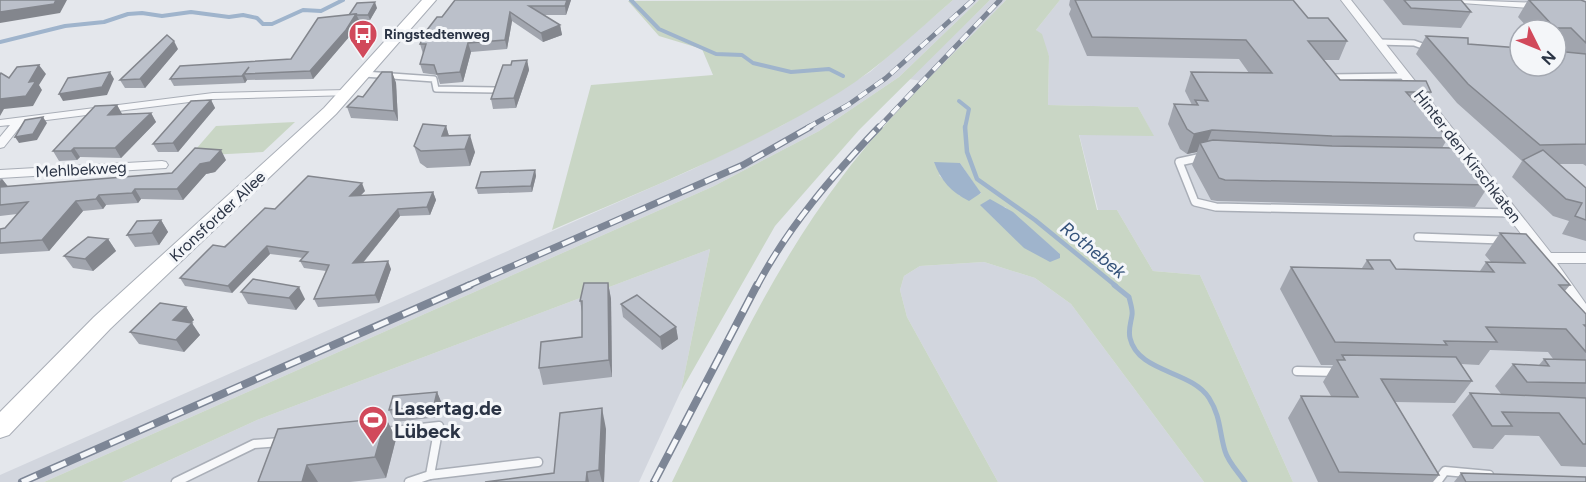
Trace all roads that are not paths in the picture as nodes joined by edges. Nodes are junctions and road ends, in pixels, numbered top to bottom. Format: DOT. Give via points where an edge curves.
graph roads {
  1 [pos="429,0"];
  2 [pos="1346,0"];
  3 [pos="1462,0"];
  4 [pos="1512,2"];
  5 [pos="1555,6"];
  6 [pos="1378,42"];
  7 [pos="1432,50"];
  8 [pos="364,74"];
  9 [pos="1404,75"];
  10 [pos="1326,77"];
  11 [pos="495,90"];
  12 [pos="347,93"];
  13 [pos="20,120"];
  14 [pos="0,123"];
  15 [pos="0,144"];
  16 [pos="1215,157"];
  17 [pos="162,165"];
  18 [pos="0,174"];
  19 [pos="1512,213"];
  20 [pos="1418,237"];
  21 [pos="1535,242"];
  22 [pos="1547,258"];
  23 [pos="1586,258"];
  24 [pos="1586,315"];
  25 [pos="1297,371"];
  26 [pos="1342,372"];
  27 [pos="0,428"];
  28 [pos="369,433"];
  29 [pos="288,441"];
  30 [pos="538,462"];
  31 [pos="430,475"];
  32 [pos="1502,476"];
  33 [pos="176,482"];
  34 [pos="409,482"];
  35 [pos="1437,482"];
  1 -- 8 [label="main road, Kronsforder Allee"];
  2 -- 6 [label="street, Hinter den Kirschkaten"];
  3 -- 4 [label="street"];
  4 -- 5 [label="street"];
  6 -- 7 [label="lane" via="1414,43"];
  6 -- 9 [label="street, Hinter den Kirschkaten"];
  8 -- 11 [label="lane" via="434,79 436,89"];
  8 -- 12 [label="main road, Kronsforder Allee"];
  9 -- 10 [label="lane"];
  9 -- 19 [label="street, Hinter den Kirschkaten" via="1468,164"];
  12 -- 13 [label="street" via="213,96"];
  12 -- 27 [label="main road, Kronsforder Allee" via="102,322"];
  13 -- 14 [label="street"];
  13 -- 15 [label="street"];
  16 -- 19 [label="lane" via="1179,162 1195,202 1216,207"];
  17 -- 18 [label="street, Mehlbekweg"];
  19 -- 21 [label="street, Hinter den Kirschkaten"];
  20 -- 21 [label="lane"];
  21 -- 22 [label="street, Hinter den Kirschkaten"];
  22 -- 23 [label="street"];
  22 -- 24 [label="street, Hinter den Kirschkaten"];
  25 -- 26 [label="lane"];
  28 -- 31 [label="lane" via="439,426"];
  29 -- 33 [label="lane" via="254,444"];
  30 -- 31 [label="lane"];
  31 -- 34 [label="lane"];
  32 -- 35 [label="lane" via="1445,471"];
}
